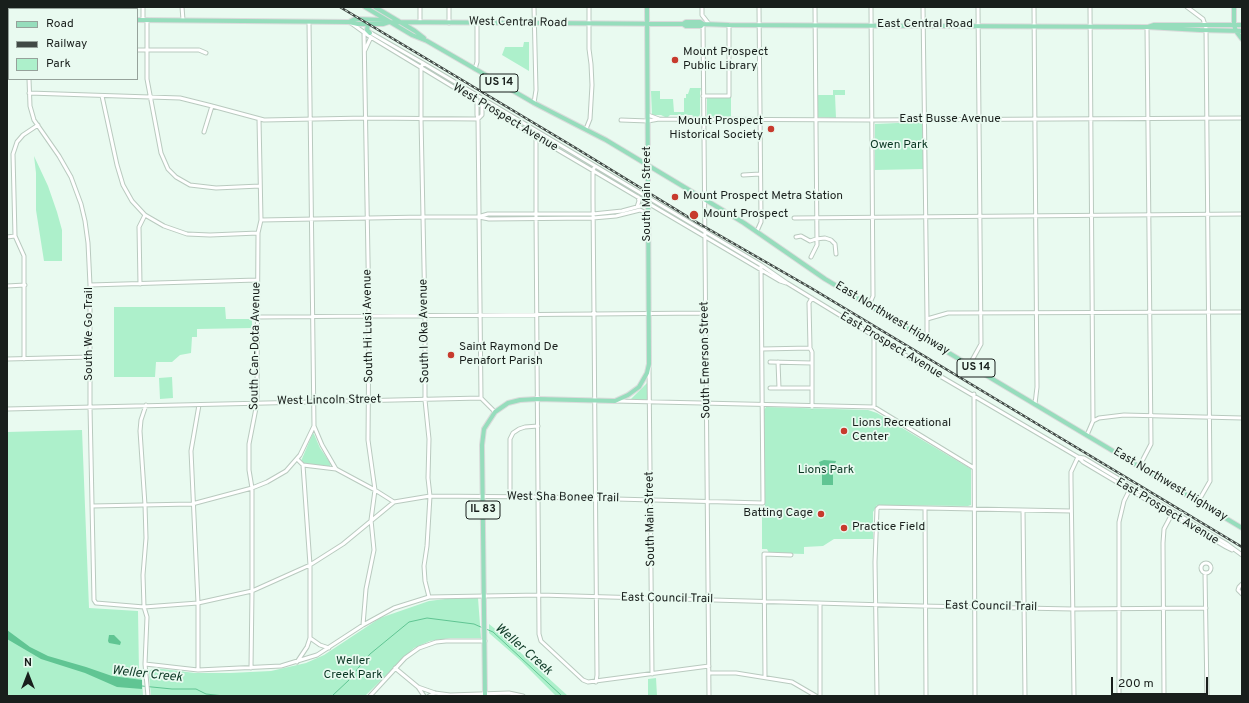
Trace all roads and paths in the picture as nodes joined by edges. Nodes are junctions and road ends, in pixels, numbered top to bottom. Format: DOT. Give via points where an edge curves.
graph roads {
  1 [pos="143,7"];
  2 [pos="182,7"];
  3 [pos="365,7"];
  4 [pos="375,7"];
  5 [pos="420,7"];
  6 [pos="449,7"];
  7 [pos="534,7"];
  8 [pos="589,7"];
  9 [pos="647,7"];
  10 [pos="702,7"];
  11 [pos="759,7"];
  12 [pos="815,7"];
  13 [pos="871,7"];
  14 [pos="923,7"];
  15 [pos="978,7"];
  16 [pos="1034,7"];
  17 [pos="1090,7"];
  18 [pos="1187,7"];
  19 [pos="1234,7"];
  20 [pos="374,13"];
  21 [pos="702,15"];
  22 [pos="372,19"];
  23 [pos="138,20"];
  24 [pos="145,20"];
  25 [pos="183,20"];
  26 [pos="309,22"];
  27 [pos="349,22"];
  28 [pos="389,22"];
  29 [pos="400,22"];
  30 [pos="420,22"];
  31 [pos="697,22"];
  32 [pos="449,23"];
  33 [pos="477,23"];
  34 [pos="368,24"];
  35 [pos="534,24"];
  36 [pos="589,24"];
  37 [pos="647,24"];
  38 [pos="683,24"];
  39 [pos="702,24"];
  40 [pos="709,24"];
  41 [pos="729,24"];
  42 [pos="759,25"];
  43 [pos="815,25"];
  44 [pos="871,25"];
  45 [pos="923,25"];
  46 [pos="978,25"];
  47 [pos="1234,25"];
  48 [pos="1242,25"];
  49 [pos="1034,26"];
  50 [pos="1090,26"];
  51 [pos="1147,27"];
  52 [pos="1206,28"];
  53 [pos="1236,31"];
  54 [pos="1242,31"];
  55 [pos="364,32"];
  56 [pos="371,35"];
  57 [pos="1242,39"];
  58 [pos="427,41"];
  59 [pos="138,50"];
  60 [pos="147,50"];
  61 [pos="364,50"];
  62 [pos="206,53"];
  63 [pos="423,63"];
  64 [pos="421,68"];
  65 [pos="475,69"];
  66 [pos="29,80"];
  67 [pos="29,94"];
  68 [pos="102,96"];
  69 [pos="477,96"];
  70 [pos="703,96"];
  71 [pos="150,97"];
  72 [pos="482,99"];
  73 [pos="477,101"];
  74 [pos="534,103"];
  75 [pos="482,104"];
  76 [pos="212,106"];
  77 [pos="648,115"];
  78 [pos="366,118"];
  79 [pos="421,118"];
  80 [pos="659,118"];
  81 [pos="1091,118"];
  82 [pos="1148,118"];
  83 [pos="1207,118"];
  84 [pos="1242,118"];
  85 [pos="259,119"];
  86 [pos="478,119"];
  87 [pos="704,119"];
  88 [pos="1034,119"];
  89 [pos="310,120"];
  90 [pos="621,120"];
  91 [pos="759,120"];
  92 [pos="816,120"];
  93 [pos="872,120"];
  94 [pos="925,120"];
  95 [pos="979,120"];
  96 [pos="648,121"];
  97 [pos="38,125"];
  98 [pos="586,129"];
  99 [pos="204,132"];
  100 [pos="536,132"];
  101 [pos="536,137"];
  102 [pos="595,166"];
  103 [pos="648,166"];
  104 [pos="593,170"];
  105 [pos="760,174"];
  106 [pos="743,175"];
  107 [pos="260,186"];
  108 [pos="638,197"];
  109 [pos="704,198"];
  110 [pos="648,202"];
  111 [pos="637,207"];
  112 [pos="536,214"];
  113 [pos="593,214"];
  114 [pos="1149,214"];
  115 [pos="1208,214"];
  116 [pos="1242,214"];
  117 [pos="145,215"];
  118 [pos="980,215"];
  119 [pos="1035,215"];
  120 [pos="1092,215"];
  121 [pos="873,216"];
  122 [pos="926,216"];
  123 [pos="423,217"];
  124 [pos="480,217"];
  125 [pos="367,218"];
  126 [pos="593,218"];
  127 [pos="794,218"];
  128 [pos="816,218"];
  129 [pos="312,219"];
  130 [pos="536,219"];
  131 [pos="261,220"];
  132 [pos="648,223"];
  133 [pos="757,231"];
  134 [pos="258,233"];
  135 [pos="705,234"];
  136 [pos="15,236"];
  137 [pos="7,237"];
  138 [pos="796,237"];
  139 [pos="816,239"];
  140 [pos="836,254"];
  141 [pos="811,256"];
  142 [pos="761,265"];
  143 [pos="761,270"];
  144 [pos="257,280"];
  145 [pos="788,283"];
  146 [pos="140,284"];
  147 [pos="25,285"];
  148 [pos="90,285"];
  149 [pos="7,286"];
  150 [pos="812,298"];
  151 [pos="869,305"];
  152 [pos="1150,312"];
  153 [pos="1208,312"];
  154 [pos="1242,312"];
  155 [pos="649,313"];
  156 [pos="705,313"];
  157 [pos="1036,313"];
  158 [pos="1093,313"];
  159 [pos="593,314"];
  160 [pos="981,314"];
  161 [pos="481,315"];
  162 [pos="537,315"];
  163 [pos="369,316"];
  164 [pos="425,316"];
  165 [pos="258,317"];
  166 [pos="314,317"];
  167 [pos="927,319"];
  168 [pos="874,336"];
  169 [pos="924,338"];
  170 [pos="810,348"];
  171 [pos="762,349"];
  172 [pos="90,357"];
  173 [pos="7,359"];
  174 [pos="24,359"];
  175 [pos="770,362"];
  176 [pos="778,362"];
  177 [pos="812,363"];
  178 [pos="649,364"];
  179 [pos="970,364"];
  180 [pos="770,388"];
  181 [pos="779,388"];
  182 [pos="812,388"];
  183 [pos="974,394"];
  184 [pos="481,398"];
  185 [pos="538,399"];
  186 [pos="369,400"];
  187 [pos="425,400"];
  188 [pos="594,401"];
  189 [pos="615,401"];
  190 [pos="314,402"];
  191 [pos="257,403"];
  192 [pos="650,403"];
  193 [pos="706,404"];
  194 [pos="1035,404"];
  195 [pos="146,405"];
  196 [pos="199,405"];
  197 [pos="763,405"];
  198 [pos="90,407"];
  199 [pos="812,407"];
  200 [pos="874,407"];
  201 [pos="7,409"];
  202 [pos="495,412"];
  203 [pos="1150,416"];
  204 [pos="1209,417"];
  205 [pos="1242,418"];
  206 [pos="1093,421"];
  207 [pos="314,426"];
  208 [pos="538,426"];
  209 [pos="1087,435"];
  210 [pos="1078,457"];
  211 [pos="297,459"];
  212 [pos="302,465"];
  213 [pos="1139,466"];
  214 [pos="336,468"];
  215 [pos="974,468"];
  216 [pos="252,488"];
  217 [pos="1131,488"];
  218 [pos="375,490"];
  219 [pos="430,496"];
  220 [pos="483,496"];
  221 [pos="510,496"];
  222 [pos="538,497"];
  223 [pos="595,498"];
  224 [pos="651,500"];
  225 [pos="394,502"];
  226 [pos="707,502"];
  227 [pos="1198,502"];
  228 [pos="192,504"];
  229 [pos="145,505"];
  230 [pos="92,506"];
  231 [pos="925,508"];
  232 [pos="974,508"];
  233 [pos="1023,510"];
  234 [pos="1071,511"];
  235 [pos="1172,513"];
  236 [pos="371,520"];
  237 [pos="1242,528"];
  238 [pos="791,555"];
  239 [pos="1242,555"];
  240 [pos="310,565"];
  241 [pos="1205,573"];
  242 [pos="1242,584"];
  243 [pos="252,591"];
  244 [pos="1242,594"];
  245 [pos="540,595"];
  246 [pos="484,596"];
  247 [pos="429,597"];
  248 [pos="596,598"];
  249 [pos="652,599"];
  250 [pos="708,600"];
  251 [pos="764,602"];
  252 [pos="96,603"];
  253 [pos="198,603"];
  254 [pos="820,604"];
  255 [pos="876,605"];
  256 [pos="925,606"];
  257 [pos="144,607"];
  258 [pos="975,607"];
  259 [pos="1024,608"];
  260 [pos="1163,608"];
  261 [pos="1206,608"];
  262 [pos="1073,609"];
  263 [pos="1119,609"];
  264 [pos="363,625"];
  265 [pos="310,638"];
  266 [pos="485,641"];
  267 [pos="330,648"];
  268 [pos="297,662"];
  269 [pos="145,664"];
  270 [pos="709,666"];
  271 [pos="251,668"];
  272 [pos="395,668"];
  273 [pos="198,670"];
  274 [pos="709,673"];
  275 [pos="652,674"];
  276 [pos="765,677"];
  277 [pos="596,682"];
  278 [pos="418,687"];
  279 [pos="435,692"];
  280 [pos="485,695"];
  281 [pos="148,696"];
  282 [pos="370,696"];
  283 [pos="424,696"];
  284 [pos="429,696"];
  285 [pos="523,696"];
  286 [pos="709,696"];
  287 [pos="816,696"];
  288 [pos="820,696"];
  289 [pos="877,696"];
  290 [pos="926,696"];
  291 [pos="975,696"];
  292 [pos="1025,696"];
  293 [pos="1074,696"];
  294 [pos="1119,696"];
  295 [pos="1164,696"];
  296 [pos="1207,696"];
  1 -- 24 [label="street"];
  2 -- 25 [label="street"];
  3 -- 20 [label="main road, US 14"];
  4 -- 29 [label="main road, US 14"];
  5 -- 30 [label="street"];
  6 -- 32 [label="street"];
  7 -- 35 [label="street"];
  8 -- 36 [label="street"];
  9 -- 37 [label="main road, IL 83"];
  10 -- 21 [label="street"];
  11 -- 42 [label="street"];
  12 -- 43 [label="street"];
  13 -- 44 [label="street"];
  14 -- 45 [label="street"];
  15 -- 46 [label="street"];
  16 -- 49 [label="street"];
  17 -- 50 [label="street"];
  18 -- 52 [label="street" via="1202,18"];
  19 -- 47 [label="main road"];
  20 -- 22 [label="main road"];
  20 -- 28 [label="main road, US 14"];
  21 -- 31 [label="street"];
  21 -- 40 [label="street"];
  22 -- 27 [label="main road, West Central Road" via="355,19"];
  22 -- 28 [label="main road, West Central Road"];
  23 -- 24 [label="main road, West Central Road"];
  24 -- 25 [label="main road, West Central Road"];
  24 -- 60 [label="street"];
  25 -- 26 [label="main road, West Central Road"];
  26 -- 27 [label="main road, West Central Road"];
  26 -- 89 [label="street"];
  27 -- 34 [label="main road, West Central Road"];
  27 -- 55 [label="street, West Prospect Avenue"];
  28 -- 29 [label="main road, West Central Road"];
  28 -- 34 [label="main road, West Central Road"];
  28 -- 58 [label="main road, US 14"];
  29 -- 30 [label="main road, West Central Road"];
  29 -- 58 [label="main road, US 14"];
  30 -- 32 [label="main road, West Central Road"];
  31 -- 38 [label="main road, East Central Road"];
  31 -- 39 [label="main road, East Central Road"];
  32 -- 33 [label="main road, West Central Road"];
  33 -- 35 [label="main road, West Central Road"];
  33 -- 65 [label="street"];
  34 -- 56 [label="main road" via="367,30"];
  35 -- 36 [label="main road, West Central Road"];
  35 -- 74 [label="street"];
  36 -- 37 [label="main road, West Central Road"];
  36 -- 98 [label="street" via="592,86 590,119"];
  37 -- 38 [label="main road, East Central Road"];
  37 -- 77 [label="main road, South Main Street / IL 83"];
  38 -- 39 [label="main road, East Central Road"];
  39 -- 40 [label="main road, East Central Road"];
  39 -- 70 [label="street, South Emerson Street"];
  40 -- 41 [label="main road, East Central Road"];
  41 -- 42 [label="main road, East Central Road"];
  41 -- 70 [label="street" via="729,96"];
  42 -- 43 [label="main road, East Central Road"];
  42 -- 91 [label="street"];
  43 -- 44 [label="main road, East Central Road"];
  43 -- 92 [label="street"];
  44 -- 45 [label="main road, East Central Road"];
  44 -- 93 [label="street"];
  45 -- 46 [label="main road, East Central Road"];
  45 -- 94 [label="street"];
  46 -- 49 [label="main road, East Central Road"];
  46 -- 95 [label="street"];
  47 -- 48 [label="main road, East Central Road"];
  47 -- 52 [label="main road, East Central Road"];
  47 -- 53 [label="main road"];
  49 -- 50 [label="main road, East Central Road"];
  49 -- 88 [label="street"];
  50 -- 51 [label="main road, East Central Road"];
  50 -- 81 [label="street"];
  51 -- 52 [label="main road, East Central Road"];
  51 -- 82 [label="street"];
  52 -- 53 [label="main road, East Central Road"];
  52 -- 83 [label="street"];
  53 -- 54 [label="main road, East Central Road"];
  53 -- 57 [label="main road"];
  55 -- 56 [label="street, West Prospect Avenue"];
  55 -- 61 [label="street, South Hi Lusi Avenue"];
  56 -- 61 [label="street, South Hi Lusi Avenue"];
  56 -- 63 [label="street, West Prospect Avenue"];
  56 -- 64 [label="street, West Prospect Avenue"];
  58 -- 65 [label="main road, US 14"];
  59 -- 60 [label="street"];
  60 -- 62 [label="street" via="198,50"];
  60 -- 71 [label="street"];
  61 -- 78 [label="street, South Hi Lusi Avenue"];
  63 -- 64 [label="street, South I Oka Avenue"];
  63 -- 69 [label="street, West Prospect Avenue"];
  64 -- 73 [label="street, West Prospect Avenue"];
  64 -- 79 [label="street, South I Oka Avenue"];
  65 -- 74 [label="main road, US 14"];
  66 -- 67 [label="street, South We Go Trail"];
  67 -- 68 [label="street"];
  67 -- 97 [label="street, South We Go Trail" via="32,113"];
  68 -- 71 [label="street"];
  68 -- 117 [label="street" via="124,185 132,201"];
  69 -- 72 [label="street, West Prospect Avenue"];
  69 -- 73 [label="street"];
  70 -- 87 [label="street, South Emerson Street"];
  71 -- 76 [label="street" via="180,98"];
  71 -- 107 [label="street" via="161,153 168,169 176,177 190,185 201,187"];
  72 -- 75 [label="street"];
  72 -- 100 [label="street, West Prospect Avenue"];
  73 -- 75 [label="street, West Prospect Avenue"];
  73 -- 86 [label="street"];
  74 -- 98 [label="main road, US 14"];
  75 -- 86 [label="street" via="482,115"];
  75 -- 101 [label="street, West Prospect Avenue"];
  76 -- 85 [label="street"];
  76 -- 99 [label="street"];
  77 -- 80 [label="street, East Busse Avenue"];
  77 -- 96 [label="main road, South Main Street / IL 83"];
  78 -- 79 [label="street"];
  78 -- 89 [label="street"];
  78 -- 125 [label="street, South Hi Lusi Avenue"];
  79 -- 86 [label="street"];
  79 -- 123 [label="street, South I Oka Avenue"];
  80 -- 87 [label="street, East Busse Avenue"];
  80 -- 96 [label="street, East Busse Avenue"];
  81 -- 82 [label="street, East Busse Avenue"];
  81 -- 88 [label="street, East Busse Avenue"];
  81 -- 120 [label="street"];
  82 -- 83 [label="street, East Busse Avenue"];
  82 -- 114 [label="street"];
  83 -- 84 [label="street, East Busse Avenue"];
  83 -- 115 [label="street"];
  85 -- 89 [label="street"];
  85 -- 107 [label="street, South Can-Dota Avenue"];
  86 -- 124 [label="street"];
  87 -- 91 [label="street, East Busse Avenue"];
  87 -- 109 [label="street, South Emerson Street"];
  88 -- 95 [label="street, East Busse Avenue"];
  88 -- 119 [label="street"];
  89 -- 129 [label="street"];
  90 -- 96 [label="street, East Busse Avenue"];
  91 -- 92 [label="street, East Busse Avenue"];
  91 -- 105 [label="street"];
  92 -- 93 [label="street, East Busse Avenue"];
  92 -- 128 [label="street"];
  93 -- 94 [label="street, East Busse Avenue"];
  93 -- 121 [label="street"];
  94 -- 95 [label="street, East Busse Avenue"];
  94 -- 122 [label="street"];
  95 -- 118 [label="street"];
  96 -- 103 [label="main road, South Main Street / IL 83"];
  97 -- 136 [label="street" via="17,142 13,154"];
  97 -- 148 [label="street, South We Go Trail" via="71,177 81,204 88,243"];
  98 -- 103 [label="main road, US 14"];
  100 -- 101 [label="street"];
  100 -- 102 [label="street, West Prospect Avenue"];
  101 -- 104 [label="street, West Prospect Avenue"];
  101 -- 112 [label="street"];
  102 -- 104 [label="street"];
  102 -- 110 [label="street, West Prospect Avenue"];
  103 -- 109 [label="main road, East Northwest Highway / US 14"];
  103 -- 110 [label="main road, South Main Street / IL 83"];
  104 -- 108 [label="street, West Prospect Avenue"];
  104 -- 113 [label="street"];
  105 -- 106 [label="street"];
  105 -- 133 [label="street" via="761,222"];
  107 -- 131 [label="street, South Can-Dota Avenue"];
  108 -- 110 [label="street, West Prospect Avenue"];
  108 -- 111 [label="street"];
  109 -- 133 [label="main road, East Northwest Highway / US 14"];
  109 -- 135 [label="street, South Emerson Street"];
  110 -- 111 [label="street"];
  110 -- 132 [label="main road, South Main Street / IL 83"];
  110 -- 135 [label="street, East Prospect Avenue"];
  111 -- 113 [label="street"];
  112 -- 113 [label="street"];
  112 -- 124 [label="street" via="488,214"];
  112 -- 130 [label="street"];
  113 -- 126 [label="street"];
  114 -- 115 [label="street"];
  114 -- 120 [label="street"];
  114 -- 152 [label="street"];
  115 -- 116 [label="street"];
  115 -- 153 [label="street"];
  117 -- 134 [label="street" via="164,226 187,234"];
  117 -- 146 [label="street" via="139,227"];
  118 -- 119 [label="street"];
  118 -- 122 [label="street"];
  118 -- 160 [label="street"];
  119 -- 120 [label="street"];
  119 -- 157 [label="street"];
  120 -- 158 [label="street"];
  121 -- 122 [label="street"];
  121 -- 128 [label="street"];
  121 -- 151 [label="street" via="873,296"];
  122 -- 167 [label="street"];
  123 -- 124 [label="street"];
  123 -- 125 [label="street"];
  123 -- 164 [label="street, South I Oka Avenue"];
  124 -- 130 [label="street"];
  124 -- 161 [label="street"];
  125 -- 129 [label="street"];
  125 -- 163 [label="street, South Hi Lusi Avenue"];
  126 -- 130 [label="street"];
  126 -- 132 [label="street" via="640,210 645,213"];
  126 -- 159 [label="street"];
  127 -- 128 [label="street"];
  128 -- 139 [label="street"];
  129 -- 131 [label="street"];
  129 -- 166 [label="street"];
  130 -- 162 [label="street"];
  131 -- 134 [label="street, South Can-Dota Avenue"];
  132 -- 155 [label="main road, South Main Street / IL 83"];
  133 -- 151 [label="main road, East Northwest Highway / US 14" via="816,273"];
  134 -- 144 [label="street, South Can-Dota Avenue"];
  135 -- 142 [label="street, East Prospect Avenue"];
  135 -- 143 [label="street, East Prospect Avenue"];
  135 -- 156 [label="street, South Emerson Street"];
  136 -- 137 [label="street"];
  136 -- 147 [label="street" via="24,256"];
  138 -- 139 [label="street" via="801,236 810,241"];
  139 -- 140 [label="street" via="825,238 834,242"];
  139 -- 141 [label="street" via="816,247"];
  142 -- 143 [label="street"];
  142 -- 145 [label="street, East Prospect Avenue"];
  143 -- 145 [label="street, East Prospect Avenue"];
  143 -- 171 [label="street"];
  144 -- 146 [label="street"];
  144 -- 165 [label="street, South Can-Dota Avenue"];
  145 -- 150 [label="street, East Prospect Avenue"];
  146 -- 148 [label="street"];
  147 -- 149 [label="street"];
  147 -- 174 [label="street"];
  148 -- 172 [label="street, South We Go Trail"];
  150 -- 168 [label="street, East Prospect Avenue"];
  150 -- 170 [label="street" via="809,303"];
  151 -- 169 [label="main road, East Northwest Highway / US 14"];
  152 -- 153 [label="street"];
  152 -- 158 [label="street"];
  152 -- 203 [label="street"];
  153 -- 154 [label="street"];
  153 -- 204 [label="street"];
  155 -- 156 [label="street"];
  155 -- 159 [label="street"];
  155 -- 178 [label="main road, South Main Street / IL 83"];
  156 -- 193 [label="street, South Emerson Street"];
  157 -- 158 [label="street"];
  157 -- 160 [label="street"];
  157 -- 194 [label="street"];
  158 -- 206 [label="street"];
  159 -- 162 [label="street"];
  159 -- 188 [label="street"];
  160 -- 167 [label="street" via="945,314"];
  160 -- 179 [label="street" via="982,344"];
  161 -- 162 [label="street"];
  161 -- 164 [label="street"];
  161 -- 184 [label="street"];
  162 -- 185 [label="street"];
  163 -- 164 [label="street"];
  163 -- 166 [label="street"];
  163 -- 186 [label="street, South Hi Lusi Avenue"];
  164 -- 187 [label="street, South I Oka Avenue"];
  165 -- 166 [label="street"];
  165 -- 191 [label="street, South Can-Dota Avenue"];
  166 -- 190 [label="street"];
  167 -- 169 [label="street" via="927,333"];
  168 -- 183 [label="street, East Prospect Avenue"];
  168 -- 200 [label="street"];
  169 -- 179 [label="main road, East Northwest Highway / US 14"];
  170 -- 171 [label="street"];
  170 -- 177 [label="street"];
  171 -- 197 [label="street"];
  172 -- 174 [label="street"];
  172 -- 198 [label="street, South We Go Trail"];
  173 -- 174 [label="street"];
  175 -- 176 [label="street"];
  176 -- 177 [label="street"];
  176 -- 181 [label="street"];
  177 -- 182 [label="street"];
  178 -- 189 [label="main road, South Main Street / IL 83" via="639,388"];
  178 -- 192 [label="street, South Main Street"];
  179 -- 194 [label="main road, East Northwest Highway / US 14"];
  180 -- 181 [label="street"];
  181 -- 182 [label="street"];
  182 -- 199 [label="street"];
  183 -- 210 [label="street, East Prospect Avenue"];
  183 -- 215 [label="street"];
  184 -- 187 [label="street, West Lincoln Street"];
  184 -- 202 [label="street"];
  185 -- 188 [label="main road, IL 83"];
  185 -- 202 [label="main road, IL 83" via="513,401"];
  185 -- 208 [label="street"];
  186 -- 187 [label="street, West Lincoln Street"];
  186 -- 190 [label="street, West Lincoln Street"];
  186 -- 218 [label="street, South Hi Lusi Avenue" via="368,440"];
  187 -- 219 [label="street, South I Oka Avenue"];
  188 -- 189 [label="main road, IL 83"];
  188 -- 223 [label="street"];
  189 -- 192 [label="street"];
  190 -- 191 [label="street, West Lincoln Street"];
  190 -- 207 [label="street"];
  191 -- 196 [label="street, West Lincoln Street"];
  191 -- 216 [label="street, South Can-Dota Avenue" via="249,444"];
  192 -- 193 [label="street"];
  192 -- 224 [label="street, South Main Street"];
  193 -- 197 [label="street"];
  193 -- 226 [label="street, South Emerson Street"];
  194 -- 209 [label="main road, East Northwest Highway / US 14"];
  195 -- 196 [label="street, West Lincoln Street"];
  195 -- 198 [label="street, West Lincoln Street"];
  195 -- 229 [label="street" via="140,431"];
  196 -- 228 [label="street" via="191,451"];
  197 -- 199 [label="street"];
  197 -- 226 [label="street, West Sha Bonee Trail" via="764,503"];
  198 -- 201 [label="street, West Lincoln Street"];
  198 -- 230 [label="street, South We Go Trail"];
  199 -- 200 [label="street"];
  200 -- 215 [label="street"];
  202 -- 220 [label="main road, IL 83" via="484,429 482,439"];
  203 -- 204 [label="street"];
  203 -- 206 [label="street" via="1119,415"];
  203 -- 213 [label="street" via="1150,446"];
  204 -- 205 [label="street"];
  204 -- 227 [label="street" via="1210,481"];
  206 -- 209 [label="street"];
  207 -- 211 [label="street" via="307,444"];
  207 -- 214 [label="street"];
  208 -- 221 [label="street" via="519,429 510,439"];
  208 -- 222 [label="street"];
  209 -- 213 [label="main road, East Northwest Highway / US 14"];
  210 -- 217 [label="street, East Prospect Avenue" via="1084,458"];
  210 -- 234 [label="street" via="1071,472"];
  211 -- 212 [label="street"];
  211 -- 216 [label="street" via="286,471"];
  212 -- 214 [label="street"];
  212 -- 240 [label="street"];
  213 -- 227 [label="main road, East Northwest Highway / US 14"];
  214 -- 218 [label="street"];
  215 -- 232 [label="street"];
  216 -- 228 [label="street"];
  216 -- 243 [label="street, South Can-Dota Avenue"];
  217 -- 235 [label="street, East Prospect Avenue"];
  217 -- 263 [label="street" via="1124,501 1119,522"];
  218 -- 225 [label="street"];
  218 -- 236 [label="street, South Hi Lusi Avenue"];
  219 -- 220 [label="street, West Sha Bonee Trail"];
  219 -- 225 [label="street, West Sha Bonee Trail"];
  219 -- 247 [label="street, South I Oka Avenue" via="424,566"];
  220 -- 221 [label="street, West Sha Bonee Trail"];
  220 -- 246 [label="main road, IL 83"];
  221 -- 222 [label="street, West Sha Bonee Trail"];
  222 -- 223 [label="street, West Sha Bonee Trail"];
  222 -- 245 [label="street"];
  223 -- 224 [label="street, West Sha Bonee Trail"];
  223 -- 248 [label="street"];
  224 -- 226 [label="street, West Sha Bonee Trail"];
  224 -- 249 [label="street, South Main Street"];
  225 -- 236 [label="street, West Sha Bonee Trail"];
  226 -- 250 [label="street, South Emerson Street"];
  227 -- 237 [label="main road, East Northwest Highway / US 14"];
  228 -- 229 [label="street"];
  228 -- 253 [label="street"];
  229 -- 230 [label="street"];
  229 -- 257 [label="street"];
  230 -- 252 [label="street, South We Go Trail"];
  231 -- 232 [label="street"];
  231 -- 255 [label="street" via="877,509"];
  231 -- 256 [label="street"];
  232 -- 233 [label="street"];
  232 -- 258 [label="street"];
  233 -- 234 [label="street"];
  233 -- 259 [label="street"];
  234 -- 262 [label="street"];
  235 -- 239 [label="street, East Prospect Avenue"];
  235 -- 260 [label="street" via="1164,535"];
  236 -- 240 [label="street, West Sha Bonee Trail" via="343,544"];
  236 -- 264 [label="street, South Hi Lusi Avenue" via="374,550 366,589"];
  238 -- 251 [label="street" via="764,554"];
  240 -- 243 [label="street, West Sha Bonee Trail"];
  240 -- 265 [label="street"];
  241 -- 261 [label="street"];
  242 -- 244 [label="street" via="1238,590"];
  243 -- 253 [label="street, West Sha Bonee Trail"];
  243 -- 271 [label="street, South Can-Dota Avenue"];
  245 -- 246 [label="street, East Council Trail"];
  245 -- 248 [label="street, East Council Trail"];
  245 -- 277 [label="street" via="541,641 583,680"];
  246 -- 247 [label="street, East Council Trail"];
  246 -- 266 [label="main road, IL 83"];
  247 -- 264 [label="street, East Council Trail" via="394,608"];
  248 -- 249 [label="street, East Council Trail"];
  248 -- 277 [label="street"];
  249 -- 250 [label="street, East Council Trail"];
  249 -- 275 [label="street, South Main Street"];
  250 -- 251 [label="street, East Council Trail"];
  250 -- 270 [label="street, South Emerson Street"];
  251 -- 254 [label="street, East Council Trail"];
  251 -- 276 [label="street"];
  252 -- 257 [label="street, West Sha Bonee Trail"];
  253 -- 257 [label="street, West Sha Bonee Trail"];
  253 -- 273 [label="street"];
  254 -- 255 [label="street, East Council Trail"];
  254 -- 288 [label="street"];
  255 -- 256 [label="street, East Council Trail"];
  255 -- 289 [label="street"];
  256 -- 258 [label="street, East Council Trail"];
  256 -- 290 [label="street"];
  257 -- 269 [label="street" via="147,632"];
  258 -- 259 [label="street, East Council Trail"];
  258 -- 291 [label="street"];
  259 -- 262 [label="street, East Council Trail"];
  259 -- 292 [label="street"];
  260 -- 261 [label="street, East Council Trail"];
  260 -- 263 [label="street, East Council Trail"];
  260 -- 295 [label="street"];
  261 -- 296 [label="street"];
  262 -- 263 [label="street, East Council Trail"];
  262 -- 293 [label="street"];
  263 -- 294 [label="street"];
  264 -- 267 [label="street, East Council Trail"];
  265 -- 267 [label="street"];
  265 -- 268 [label="street"];
  266 -- 272 [label="street" via="446,641 428,644 413,651"];
  266 -- 280 [label="main road, IL 83"];
  267 -- 268 [label="street, East Council Trail"];
  268 -- 271 [label="street, East Council Trail"];
  269 -- 273 [label="street, East Council Trail"];
  269 -- 281 [label="street"];
  270 -- 274 [label="street, South Emerson Street"];
  270 -- 275 [label="street"];
  271 -- 273 [label="street, East Council Trail"];
  272 -- 278 [label="street"];
  272 -- 282 [label="street"];
  274 -- 276 [label="street"];
  274 -- 286 [label="street, South Emerson Street"];
  275 -- 277 [label="street"];
  276 -- 287 [label="street" via="792,682"];
  278 -- 279 [label="street"];
  278 -- 283 [label="street"];
  279 -- 280 [label="street" via="450,695"];
  279 -- 284 [label="street"];
  280 -- 285 [label="street" via="509,693"];
}
